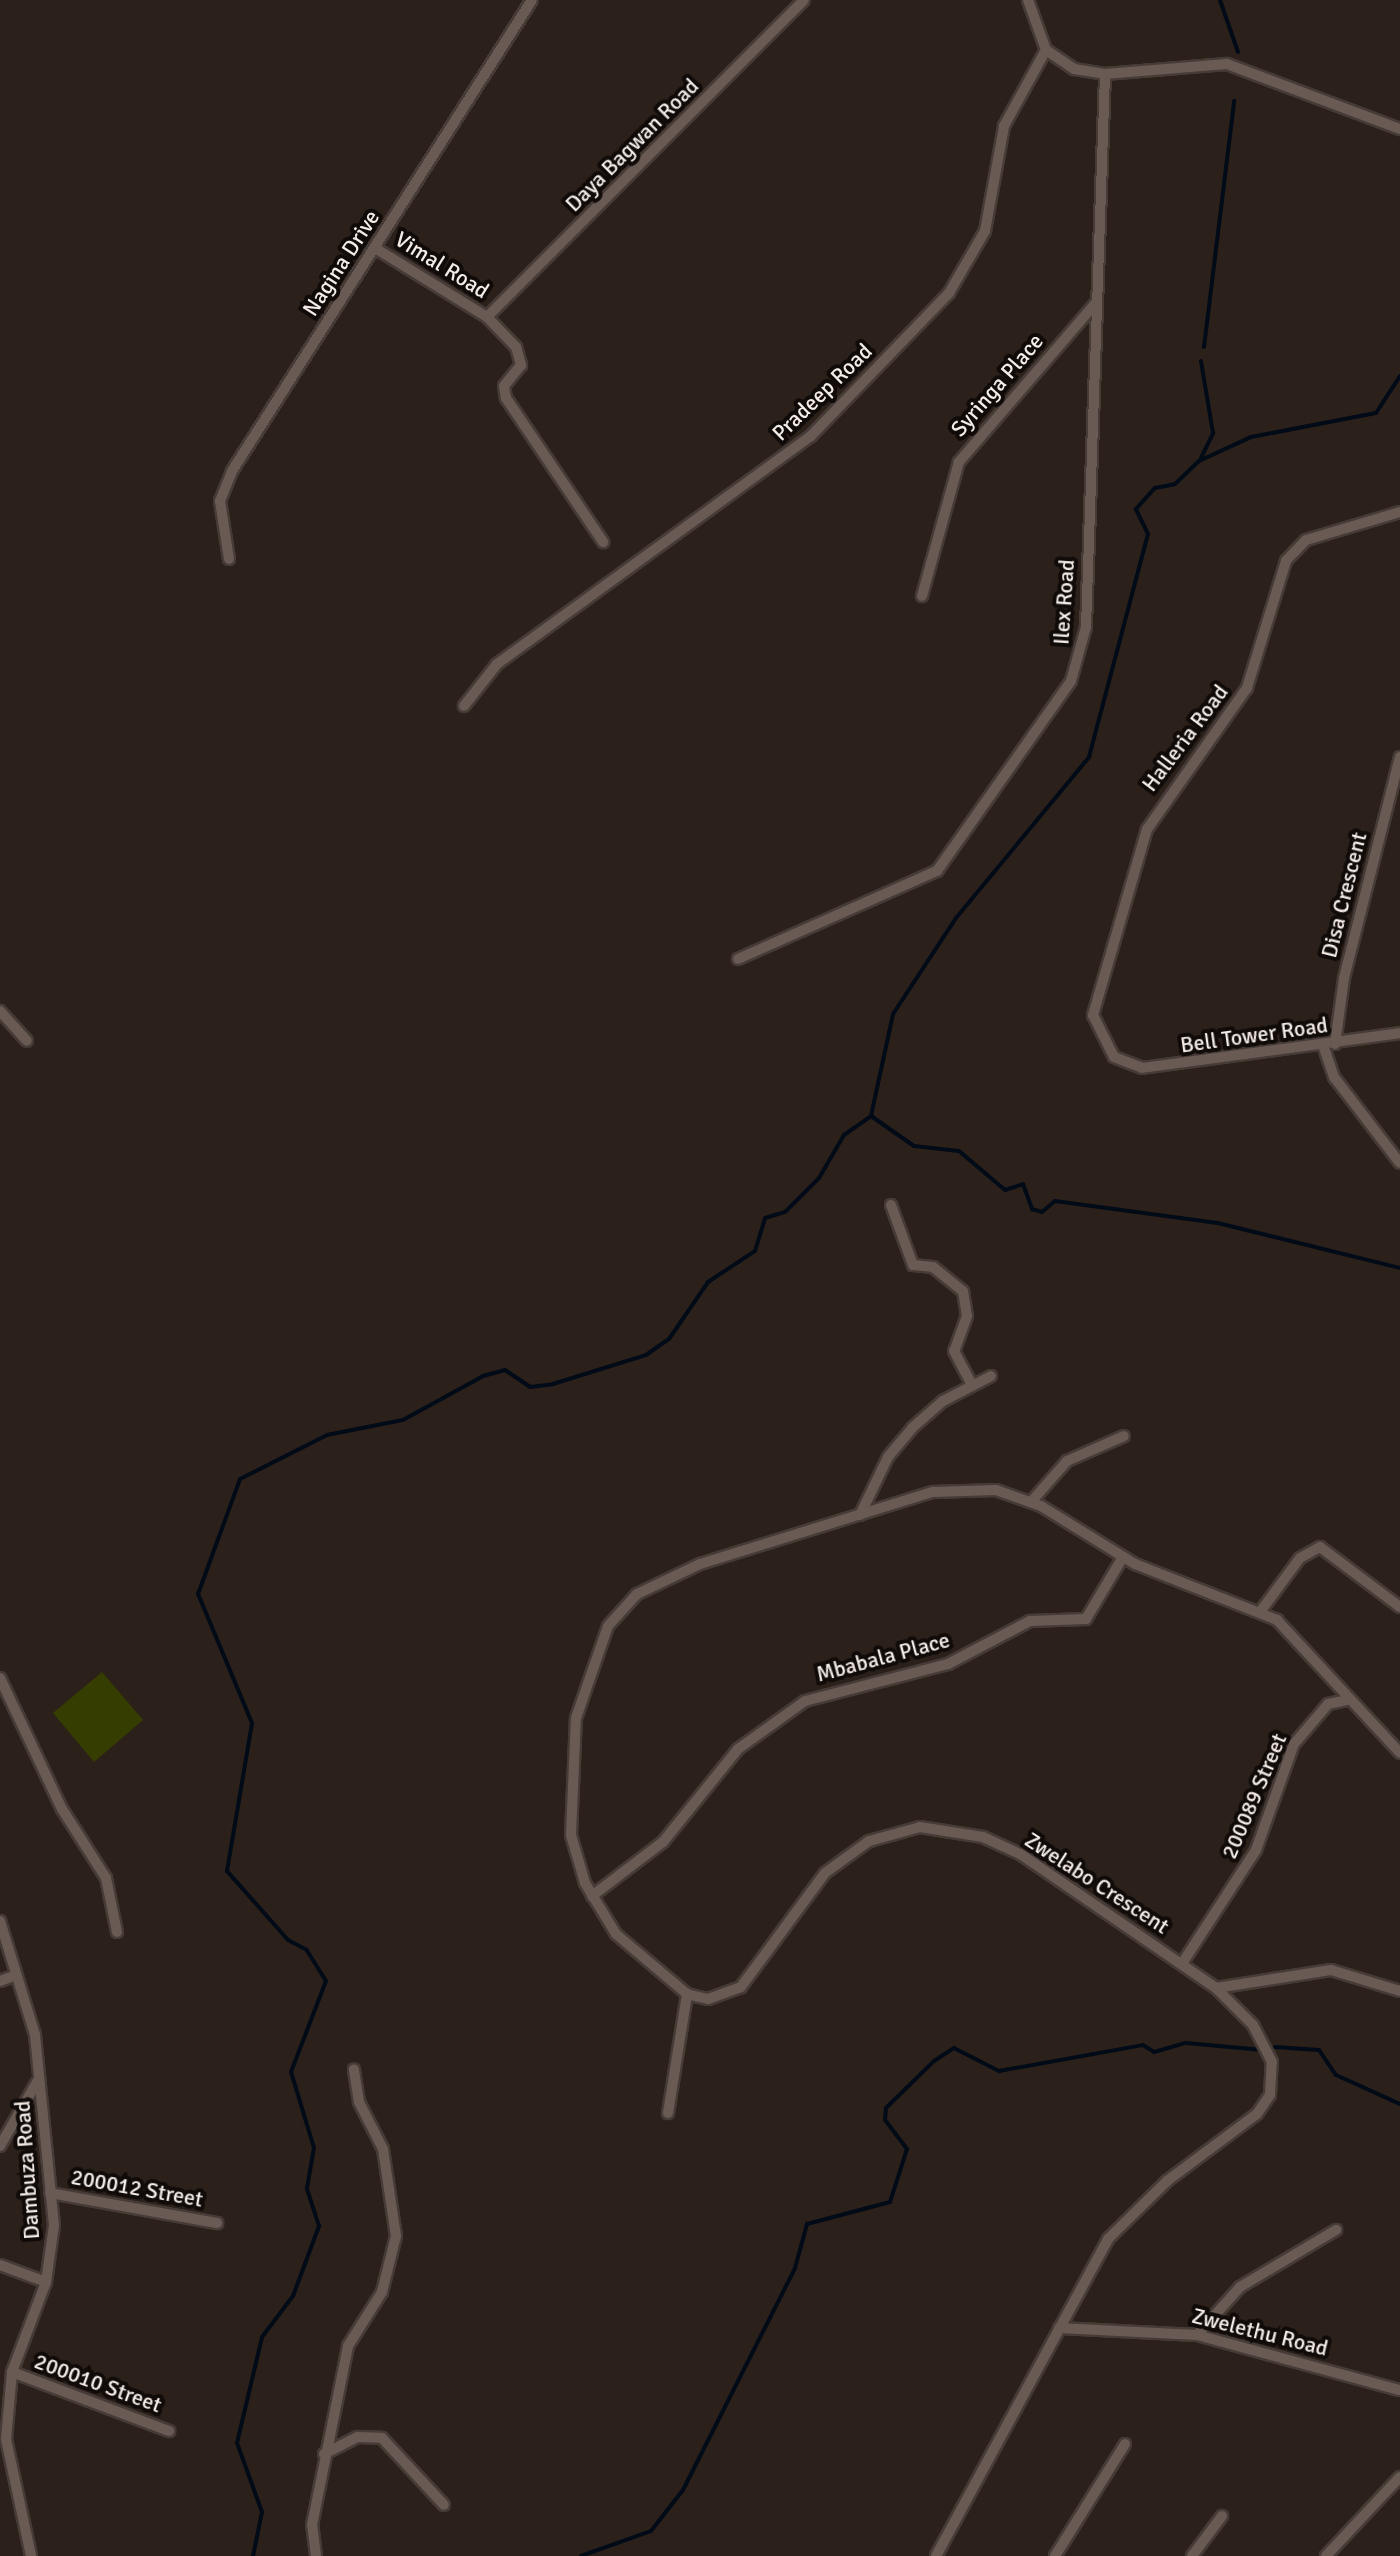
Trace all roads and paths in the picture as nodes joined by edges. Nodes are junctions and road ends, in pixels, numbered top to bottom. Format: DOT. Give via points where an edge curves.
graph roads {
  1 [pos="532,0"];
  2 [pos="804,0"];
  3 [pos="1028,0"];
  4 [pos="1046,50"];
  5 [pos="1105,74"];
  6 [pos="1400,129"];
  7 [pos="375,248"];
  8 [pos="1096,303"];
  9 [pos="487,317"];
  10 [pos="1400,512"];
  11 [pos="603,542"];
  12 [pos="229,559"];
  13 [pos="922,596"];
  14 [pos="464,706"];
  15 [pos="1400,757"];
  16 [pos="738,959"];
  17 [pos="0,1011"];
  18 [pos="1400,1033"];
  19 [pos="27,1041"];
  20 [pos="1335,1044"];
  21 [pos="1323,1045"];
  22 [pos="1114,1057"];
  23 [pos="1400,1163"];
  24 [pos="891,1205"];
  25 [pos="991,1376"];
  26 [pos="972,1385"];
  27 [pos="1124,1436"];
  28 [pos="1031,1502"];
  29 [pos="860,1515"];
  30 [pos="1123,1557"];
  31 [pos="1400,1607"];
  32 [pos="1260,1612"];
  33 [pos="0,1678"];
  34 [pos="1347,1700"];
  35 [pos="1400,1753"];
  36 [pos="592,1896"];
  37 [pos="0,1921"];
  38 [pos="117,1932"];
  39 [pos="1183,1962"];
  40 [pos="14,1976"];
  41 [pos="0,1981"];
  42 [pos="1216,1988"];
  43 [pos="1400,1991"];
  44 [pos="687,1994"];
  45 [pos="354,2069"];
  46 [pos="39,2070"];
  47 [pos="668,2113"];
  48 [pos="0,2146"];
  49 [pos="50,2193"];
  50 [pos="217,2223"];
  51 [pos="1336,2230"];
  52 [pos="0,2265"];
  53 [pos="46,2282"];
  54 [pos="1059,2328"];
  55 [pos="1197,2335"];
  56 [pos="12,2372"];
  57 [pos="1400,2390"];
  58 [pos="169,2431"];
  59 [pos="1125,2444"];
  60 [pos="324,2454"];
  61 [pos="1400,2477"];
  62 [pos="444,2505"];
  63 [pos="1222,2516"];
  64 [pos="31,2556"];
  65 [pos="316,2556"];
  66 [pos="936,2556"];
  67 [pos="1055,2556"];
  68 [pos="1192,2556"];
  69 [pos="1326,2556"];
  1 -- 7 [label="street, Nagina Drive"];
  2 -- 9 [label="street, Daya Bagwan Road"];
  3 -- 4 [label="street"];
  4 -- 5 [label="street" via="1074,69"];
  4 -- 14 [label="street, Pradeep Road" via="1009,114 985,231 949,293 811,436 497,664"];
  5 -- 6 [label="street" via="1227,64"];
  5 -- 8 [label="street, Ilex Road"];
  7 -- 9 [label="street, Vimal Road"];
  7 -- 12 [label="street, Nagina Drive" via="224,486 220,514"];
  8 -- 13 [label="street, Syringa Place" via="964,453"];
  8 -- 16 [label="street, Ilex Road" via="1086,627 1071,681 937,871"];
  9 -- 11 [label="street, Vimal Road" via="521,359 504,386 506,398"];
  10 -- 22 [label="street, Halleria Road" via="1318,534 1286,561 1254,673 1163,799 1134,866 1093,1015"];
  15 -- 20 [label="street, Disa Crescent" via="1344,978"];
  17 -- 19 [label="street"];
  18 -- 20 [label="street, Bell Tower Road"];
  20 -- 21 [label="street, Bell Tower Road"];
  21 -- 22 [label="street, Bell Tower Road" via="1163,1068"];
  21 -- 23 [label="street" via="1334,1077"];
  24 -- 26 [label="street" via="913,1265 933,1267 963,1291 967,1316 954,1351"];
  25 -- 26 [label="street"];
  26 -- 29 [label="street" via="943,1401 895,1448"];
  27 -- 28 [label="street" via="1067,1461"];
  28 -- 29 [label="street" via="996,1490 950,1490"];
  28 -- 30 [label="street"];
  29 -- 36 [label="street" via="652,1584 608,1626 576,1718 567,1799"];
  30 -- 32 [label="street"];
  30 -- 36 [label="street, Mbabala Place" via="1086,1619 1030,1621 948,1664 805,1701 738,1749 663,1842"];
  31 -- 32 [label="street" via="1320,1547 1300,1558"];
  32 -- 34 [label="street" via="1292,1634"];
  33 -- 38 [label="street" via="62,1809 106,1878"];
  34 -- 35 [label="street"];
  34 -- 39 [label="street, 200089 Street" via="1328,1704 1294,1744 1256,1850"];
  36 -- 44 [label="street" via="637,1957"];
  37 -- 40 [label="street, Dambuza Road"];
  39 -- 42 [label="street, Zwelabo Crescent"];
  39 -- 44 [label="street, Zwelabo Crescent" via="1020,1854 983,1837 920,1827 869,1841 825,1873 741,1987 708,1999"];
  40 -- 41 [label="street"];
  40 -- 46 [label="street, Dambuza Road"];
  42 -- 43 [label="street" via="1331,1970"];
  42 -- 54 [label="street, Zwelabo Crescent" via="1266,2043 1270,2095 1255,2117 1123,2222"];
  44 -- 47 [label="street"];
  45 -- 60 [label="street" via="398,2216 382,2292 348,2346"];
  46 -- 48 [label="street" via="35,2093"];
  46 -- 49 [label="street, Dambuza Road"];
  49 -- 50 [label="street, 200012 Street"];
  49 -- 53 [label="street, Dambuza Road" via="53,2253"];
  51 -- 55 [label="street" via="1240,2287"];
  52 -- 53 [label="street"];
  53 -- 56 [label="street, Dambuza Road"];
  54 -- 55 [label="street, Zwelethu Road"];
  54 -- 66 [label="street, Zwelabo Crescent"];
  55 -- 57 [label="street, Zwelethu Road"];
  56 -- 58 [label="street, 200010 Street"];
  56 -- 64 [label="street, Dambuza Road" via="6,2439"];
  59 -- 67 [label="street"];
  60 -- 62 [label="street" via="358,2437 382,2438"];
  60 -- 65 [label="street" via="312,2525"];
  61 -- 69 [label="street"];
  63 -- 68 [label="street"];
}
